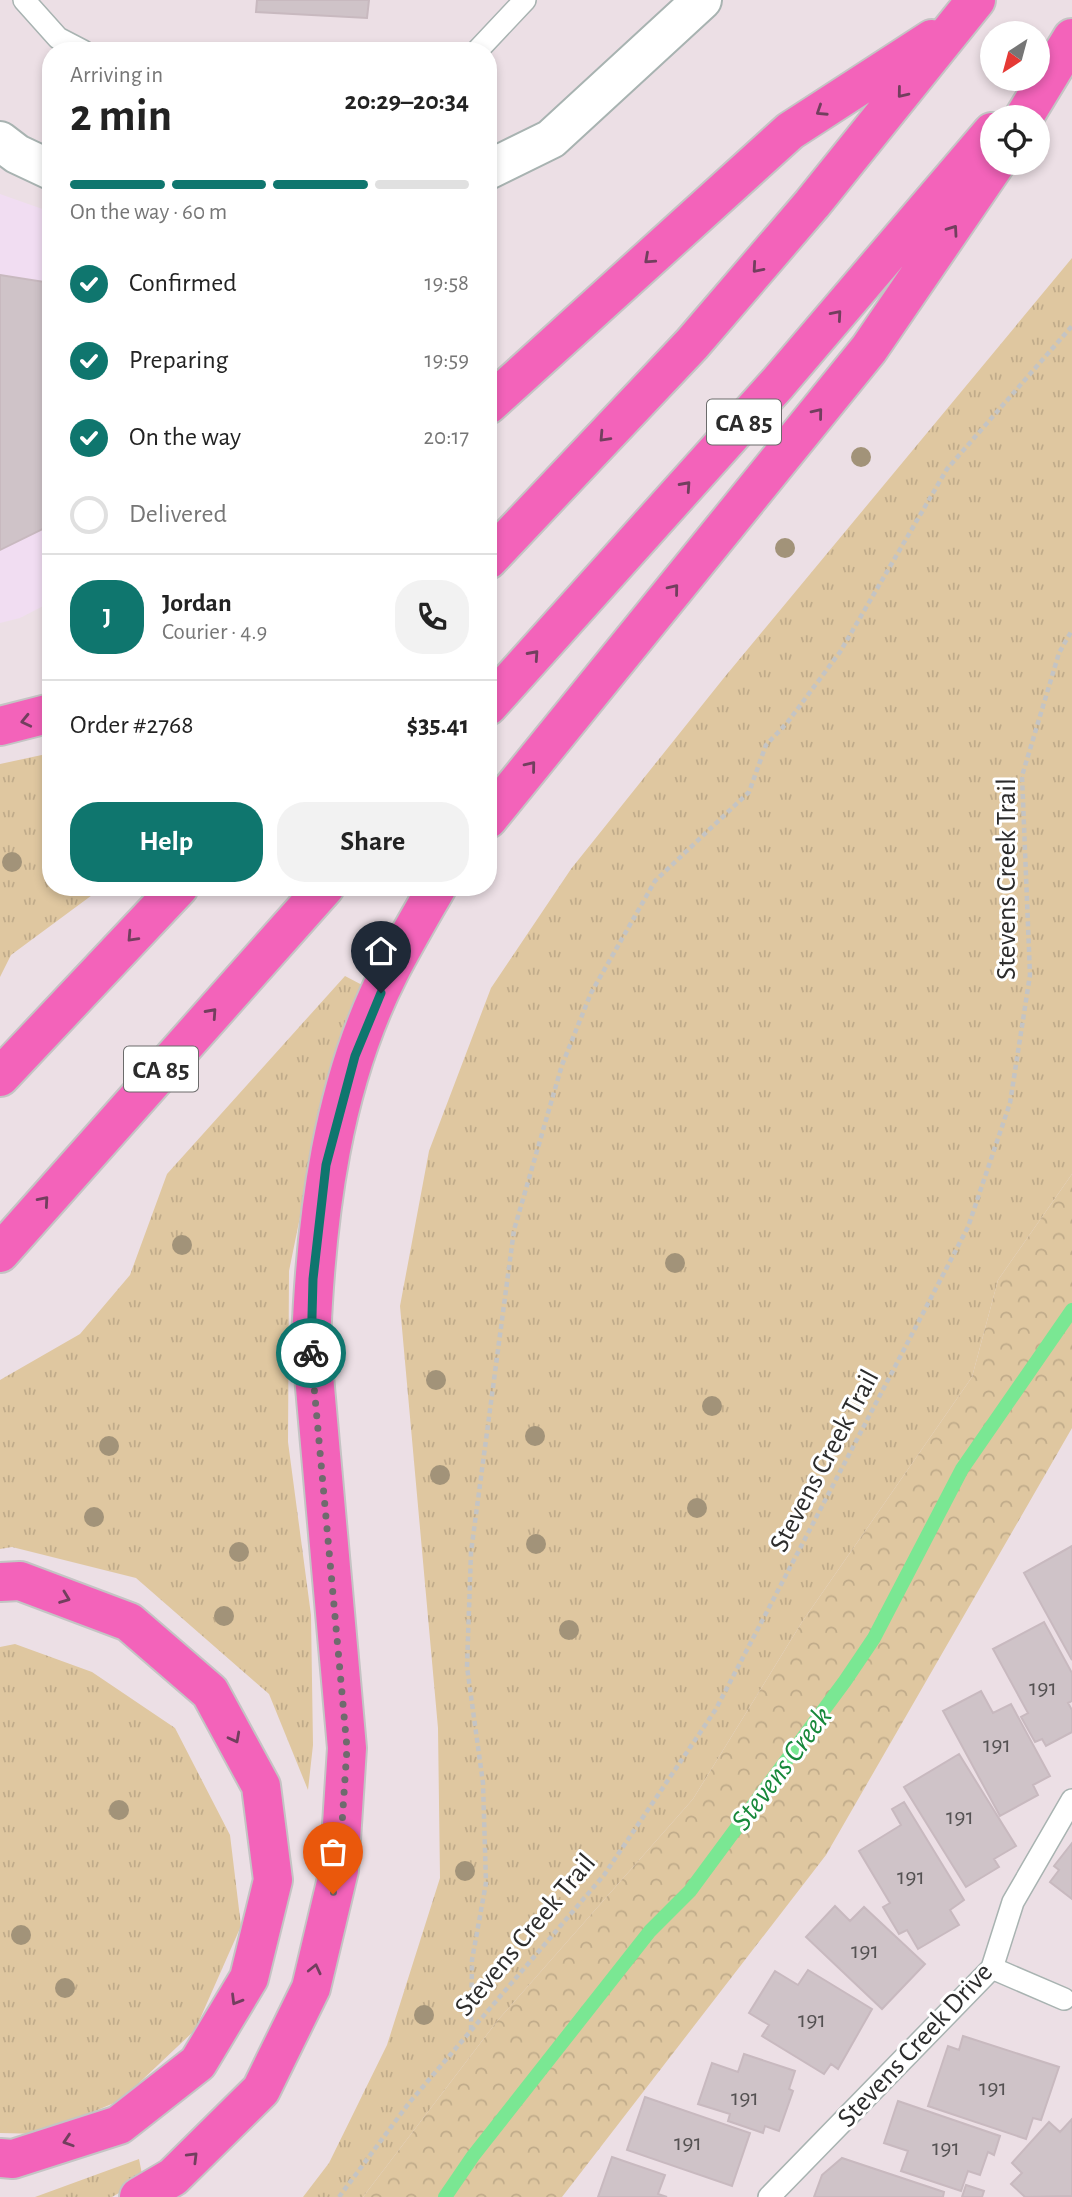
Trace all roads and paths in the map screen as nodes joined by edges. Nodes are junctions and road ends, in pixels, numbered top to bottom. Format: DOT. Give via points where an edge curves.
graph roads {
  1 [pos="24,0"];
  2 [pos="525,0"];
  3 [pos="696,2"];
  4 [pos="968,11"];
  5 [pos="1072,26"];
  6 [pos="1072,38"];
  7 [pos="66,42"];
  8 [pos="485,42"];
  9 [pos="1050,55"];
  10 [pos="1023,91"];
  11 [pos="1012,105"];
  12 [pos="1031,105"];
  13 [pos="0,141"];
  14 [pos="980,146"];
  15 [pos="42,166"];
  16 [pos="497,166"];
  17 [pos="988,175"];
  18 [pos="1072,326"];
  19 [pos="497,397"];
  20 [pos="497,550"];
  21 [pos="1072,630"];
  22 [pos="497,696"];
  23 [pos="42,715"];
  24 [pos="0,726"];
  25 [pos="497,808"];
  26 [pos="171,896"];
  27 [pos="317,896"];
  28 [pos="432,896"];
  29 [pos="0,1077"];
  30 [pos="0,1253"];
  31 [pos="0,1582"];
  32 [pos="1072,1800"];
  33 [pos="992,1968"];
  34 [pos="1069,2004"];
  35 [pos="471,2030"];
  36 [pos="0,2158"];
  37 [pos="139,2197"];
  38 [pos="339,2197"];
  39 [pos="769,2197"];
  1 -- 7 [label="lane"];
  2 -- 8 [label="lane"];
  3 -- 16 [label="street" via="551,139"];
  4 -- 19 [label="highway, one-way" via="790,131"];
  4 -- 20 [label="highway, one-way" via="692,344"];
  5 -- 9 [label="highway"];
  6 -- 12 [label="highway"];
  10 -- 11 [label="highway"];
  13 -- 15 [label="street"];
  22 -- 14 [label="highway, CA 85, one-way" via="778,383"];
  25 -- 17 [label="highway, one-way" via="869,349"];
  18 -- 35 [label="path" via="947,468 840,652 766,745 749,792 655,881 591,993 562,1065 513,1230 471,1552 467,1667 483,1783 486,1883 472,1960"];
  21 -- 35 [label="path, Stevens Creek Trail" via="1059,653 1022,776 1030,975 1010,1103 968,1227 716,1709 604,1875"];
  23 -- 24 [label="highway, one-way"];
  26 -- 29 [label="highway, one-way"];
  30 -- 27 [label="highway, CA 85, one-way"];
  37 -- 28 [label="highway, one-way" via="173,2176 261,2090 311,1988 339,1870 347,1748 310,1342 313,1279 326,1165 355,1056 389,972"];
  31 -- 36 [label="highway, one-way" via="20,1581 129,1622 210,1692 261,1786 273,1880 249,1978 198,2063 119,2125 13,2159"];
  32 -- 33 [label="lane, Stevens Creek Drive" via="1013,1902"];
  33 -- 34 [label="lane"];
  33 -- 39 [label="lane, Stevens Creek Drive"];
  35 -- 38 [label="path, Stevens Creek Trail"];
}
